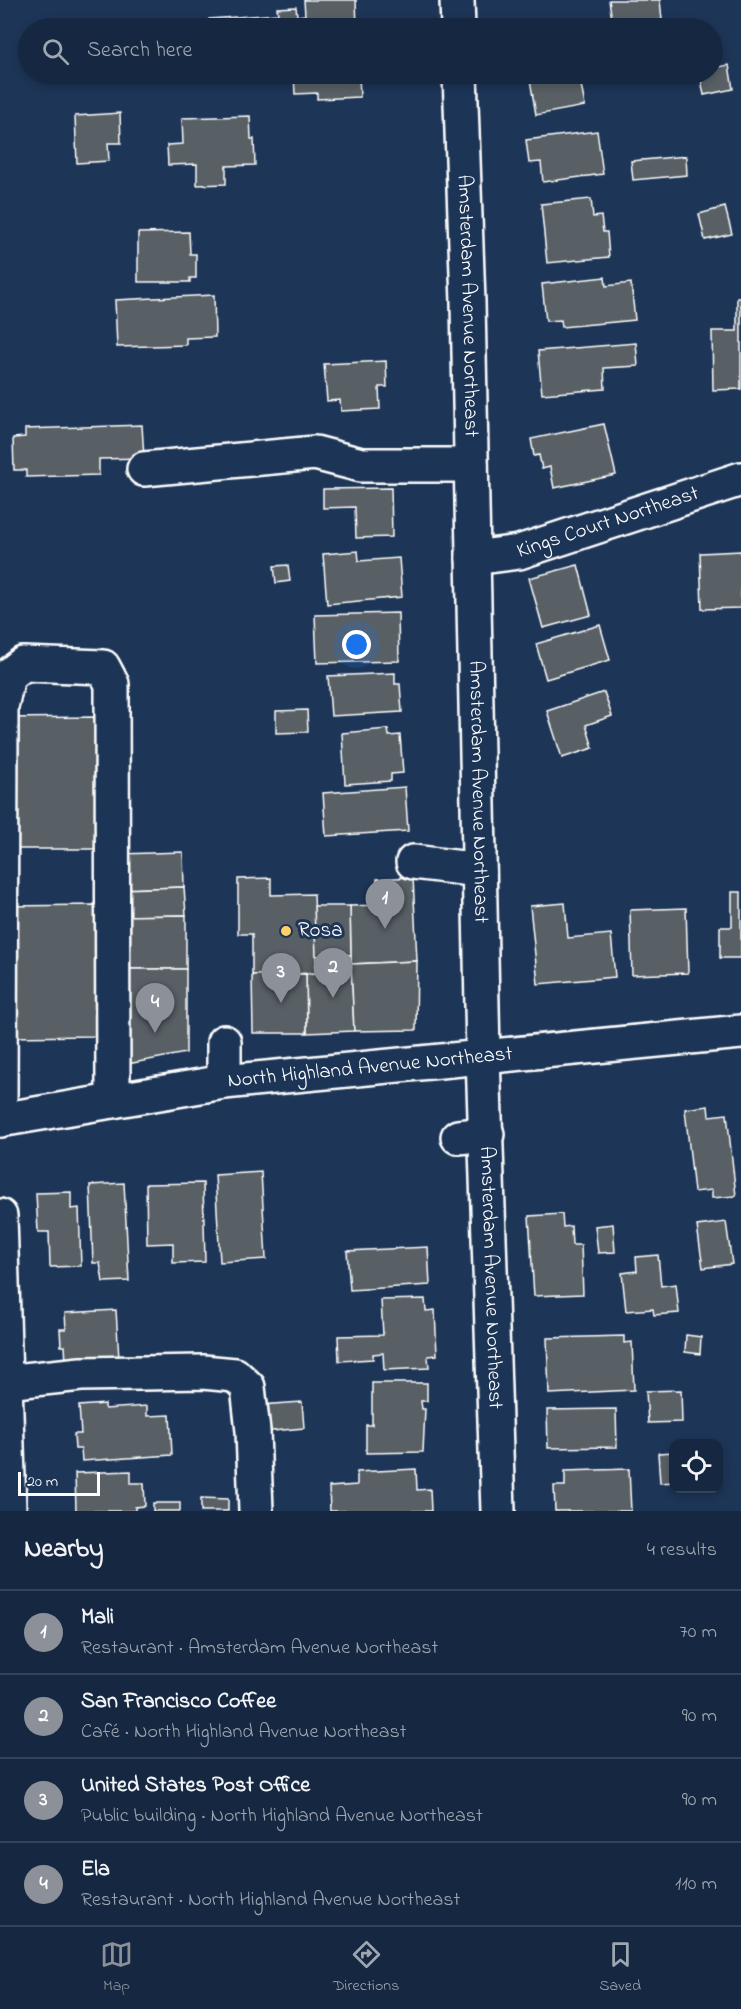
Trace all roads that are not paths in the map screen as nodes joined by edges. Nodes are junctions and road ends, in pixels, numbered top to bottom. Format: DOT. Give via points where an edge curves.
graph roads {
  1 [pos="457,0"];
  2 [pos="458,18"];
  3 [pos="460,84"];
  4 [pos="471,465"];
  5 [pos="144,469"];
  6 [pos="741,479"];
  7 [pos="473,558"];
  8 [pos="413,862"];
  9 [pos="479,870"];
  10 [pos="741,1032"];
  11 [pos="224,1042"];
  12 [pos="483,1056"];
  13 [pos="224,1082"];
  14 [pos="114,1101"];
  15 [pos="0,1120"];
  16 [pos="0,1216"];
  17 [pos="2,1334"];
  18 [pos="5,1382"];
  19 [pos="9,1511"];
  20 [pos="256,1511"];
  21 [pos="498,1511"];
  1 -- 2 [label="street"];
  3 -- 4 [label="street, Amsterdam Avenue Northeast"];
  4 -- 5 [label="street" via="361,465 315,453"];
  4 -- 7 [label="street, Amsterdam Avenue Northeast"];
  6 -- 7 [label="street, Kings Court Northeast" via="519,552"];
  7 -- 9 [label="street, Amsterdam Avenue Northeast"];
  8 -- 9 [label="street"];
  9 -- 12 [label="street, Amsterdam Avenue Northeast"];
  10 -- 12 [label="street, North Highland Avenue Northeast"];
  11 -- 13 [label="street"];
  12 -- 13 [label="street, North Highland Avenue Northeast"];
  12 -- 21 [label="street, Amsterdam Avenue Northeast" via="473,1136"];
  13 -- 14 [label="street, North Highland Avenue Northeast"];
  14 -- 15 [label="street, North Highland Avenue Northeast"];
  14 -- 15 [label="street" via="112,684 102,667 23,664 8,676 1,707"];
  16 -- 17 [label="street"];
  17 -- 18 [label="street"];
  18 -- 19 [label="street"];
  18 -- 20 [label="street" via="81,1374 235,1375 248,1387"];
}
